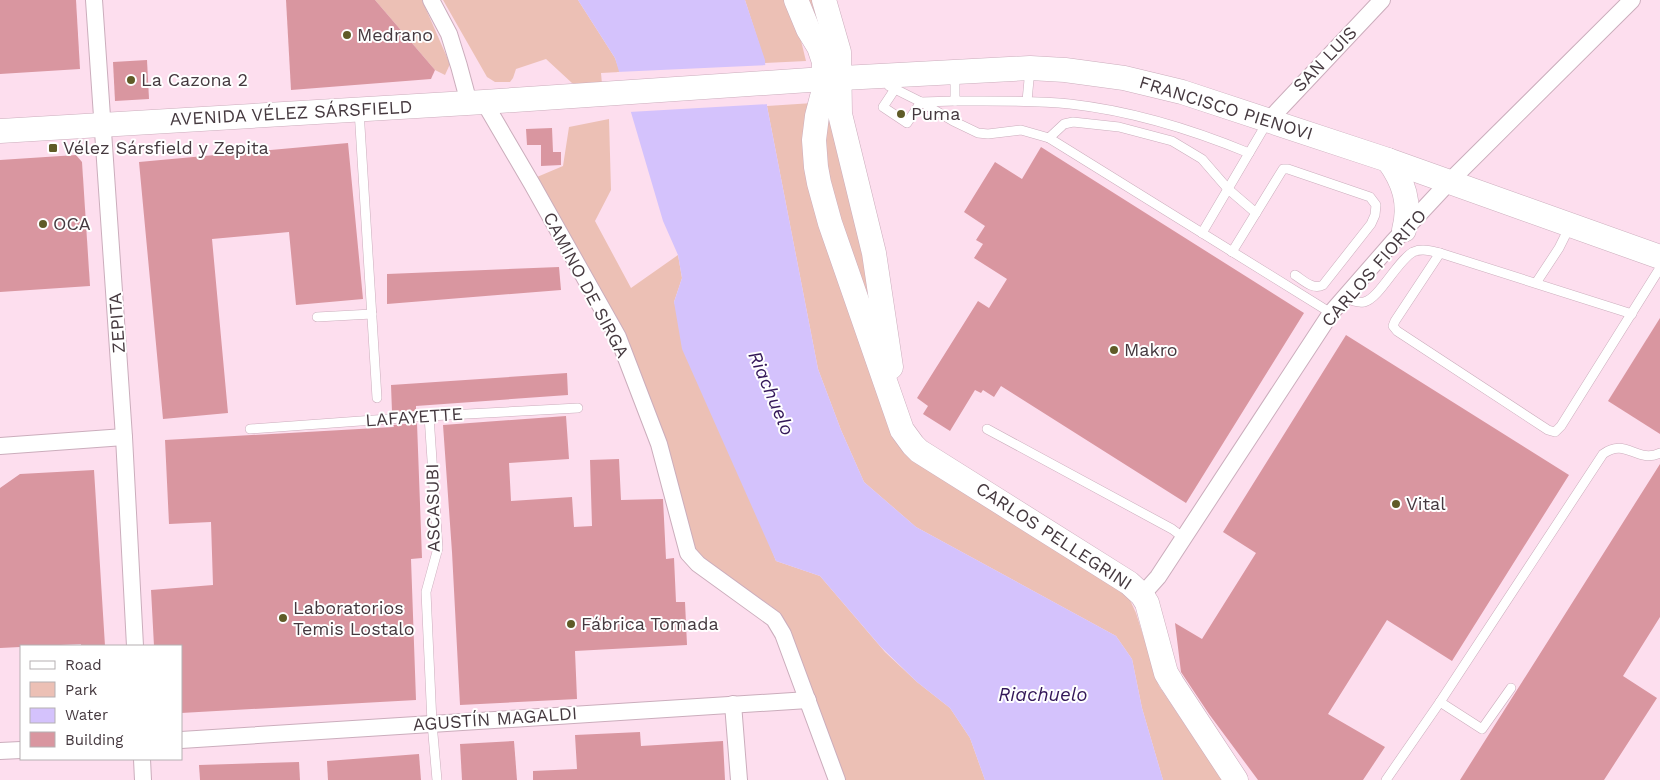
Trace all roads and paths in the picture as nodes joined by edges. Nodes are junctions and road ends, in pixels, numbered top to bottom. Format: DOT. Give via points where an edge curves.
graph roads {
  1 [pos="94,0"];
  2 [pos="431,0"];
  3 [pos="796,0"];
  4 [pos="824,0"];
  5 [pos="1382,0"];
  6 [pos="1632,0"];
  7 [pos="1030,68"];
  8 [pos="955,71"];
  9 [pos="872,76"];
  10 [pos="832,78"];
  11 [pos="895,88"];
  12 [pos="583,95"];
  13 [pos="955,101"];
  14 [pos="1027,101"];
  15 [pos="921,102"];
  16 [pos="477,103"];
  17 [pos="359,110"];
  18 [pos="1269,120"];
  19 [pos="103,124"];
  20 [pos="0,131"];
  21 [pos="1049,138"];
  22 [pos="1249,152"];
  23 [pos="1388,160"];
  24 [pos="855,174"];
  25 [pos="1449,182"];
  26 [pos="819,183"];
  27 [pos="1228,189"];
  28 [pos="862,202"];
  29 [pos="826,211"];
  30 [pos="1256,213"];
  31 [pos="1570,226"];
  32 [pos="1404,230"];
  33 [pos="1202,233"];
  34 [pos="1232,252"];
  35 [pos="1440,252"];
  36 [pos="1660,257"];
  37 [pos="1660,268"];
  38 [pos="1295,275"];
  39 [pos="1536,283"];
  40 [pos="1345,298"];
  41 [pos="1332,313"];
  42 [pos="372,314"];
  43 [pos="1632,314"];
  44 [pos="317,317"];
  45 [pos="377,398"];
  46 [pos="578,408"];
  47 [pos="429,416"];
  48 [pos="898,421"];
  49 [pos="250,429"];
  50 [pos="987,429"];
  51 [pos="124,437"];
  52 [pos="0,446"];
  53 [pos="1660,453"];
  54 [pos="1184,538"];
  55 [pos="1142,595"];
  56 [pos="135,645"];
  57 [pos="1512,688"];
  58 [pos="808,700"];
  59 [pos="1440,702"];
  60 [pos="733,704"];
  61 [pos="432,723"];
  62 [pos="182,740"];
  63 [pos="20,750"];
  64 [pos="0,751"];
  65 [pos="142,760"];
  66 [pos="143,780"];
  67 [pos="436,780"];
  68 [pos="739,780"];
  69 [pos="837,780"];
  70 [pos="1236,780"];
  71 [pos="1386,780"];
  1 -- 19 [label="street, ZEPITA"];
  2 -- 16 [label="street, CAMINO DE SIRGA" via="449,34"];
  3 -- 10 [label="main road, CARLOS PELLEGRINI"];
  4 -- 10 [label="main road, CARLOS PELLEGRINI" via="839,52"];
  5 -- 18 [label="street, SAN LUIS"];
  6 -- 25 [label="street, CARLOS FIORITO"];
  7 -- 8 [label="main road, FRANCISCO PIENOVI"];
  7 -- 14 [label="lane"];
  7 -- 18 [label="main road, FRANCISCO PIENOVI" via="1124,78 1182,92"];
  8 -- 9 [label="main road, FRANCISCO PIENOVI"];
  8 -- 13 [label="lane"];
  9 -- 10 [label="main road, FRANCISCO PIENOVI"];
  9 -- 11 [label="lane"];
  10 -- 12 [label="main road, FRANCISCO PIENOVI"];
  10 -- 24 [label="main road, CARLOS PELLEGRINI"];
  10 -- 26 [label="main road, CARLOS PELLEGRINI" via="814,140"];
  11 -- 15 [label="lane"];
  11 -- 15 [label="lane" via="882,107 907,123"];
  12 -- 16 [label="main road, AVENIDA VÉLEZ SÁRSFIELD"];
  13 -- 14 [label="lane"];
  13 -- 15 [label="lane"];
  14 -- 22 [label="lane" via="1112,110 1162,121"];
  15 -- 21 [label="lane" via="978,133 1021,130"];
  16 -- 17 [label="main road, AVENIDA VÉLEZ SÁRSFIELD"];
  16 -- 58 [label="street, CAMINO DE SIRGA" via="523,168 618,337 658,444 688,553 698,564 774,619"];
  17 -- 19 [label="main road, AVENIDA VÉLEZ SÁRSFIELD"];
  17 -- 42 [label="lane"];
  18 -- 22 [label="lane"];
  18 -- 23 [label="main road, FRANCISCO PIENOVI"];
  19 -- 20 [label="main road, AVENIDA VÉLEZ SÁRSFIELD"];
  19 -- 51 [label="street, ZEPITA"];
  21 -- 27 [label="lane" via="1064,124 1073,122 1110,125 1154,135 1202,159"];
  21 -- 33 [label="lane"];
  22 -- 27 [label="lane"];
  23 -- 25 [label="main road, FRANCISCO PIENOVI"];
  23 -- 32 [label="main road" via="1406,195"];
  24 -- 26 [label="main road" via="839,187"];
  24 -- 28 [label="main road, CARLOS PELLEGRINI"];
  25 -- 31 [label="main road, FRANCISCO PIENOVI"];
  25 -- 32 [label="street, CARLOS FIORITO"];
  26 -- 29 [label="main road, CARLOS PELLEGRINI"];
  27 -- 30 [label="lane"];
  27 -- 33 [label="lane"];
  28 -- 29 [label="main road" via="843,200"];
  28 -- 48 [label="main road, CARLOS PELLEGRINI" via="874,254"];
  29 -- 48 [label="main road, CARLOS PELLEGRINI"];
  30 -- 34 [label="lane"];
  30 -- 38 [label="lane" via="1283,169 1363,195 1376,205 1376,215 1371,224 1323,285 1312,286"];
  31 -- 36 [label="main road, FRANCISCO PIENOVI"];
  31 -- 39 [label="lane"];
  32 -- 40 [label="street, CARLOS FIORITO"];
  33 -- 34 [label="lane"];
  34 -- 41 [label="lane"];
  35 -- 39 [label="lane"];
  35 -- 40 [label="lane" via="1414,252 1366,302"];
  35 -- 43 [label="lane" via="1395,321 1397,331 1548,430 1556,432 1561,426"];
  37 -- 43 [label="lane"];
  39 -- 43 [label="lane"];
  40 -- 41 [label="street, CARLOS FIORITO"];
  41 -- 54 [label="street, CARLOS FIORITO"];
  42 -- 44 [label="lane"];
  42 -- 45 [label="lane"];
  46 -- 47 [label="lane, LAFAYETTE"];
  47 -- 49 [label="lane, LAFAYETTE"];
  47 -- 61 [label="lane, ASCASUBI" via="438,548 426,592"];
  48 -- 55 [label="main road, CARLOS PELLEGRINI" via="919,451 1129,582"];
  50 -- 54 [label="lane"];
  51 -- 52 [label="street"];
  51 -- 56 [label="street, ZEPITA"];
  53 -- 59 [label="lane" via="1646,456 1621,447 1603,454"];
  54 -- 55 [label="street, CARLOS FIORITO"];
  55 -- 70 [label="main road, CARLOS PELLEGRINI" via="1172,683"];
  57 -- 59 [label="lane" via="1482,729"];
  58 -- 60 [label="street, AGUSTÍN MAGALDI"];
  58 -- 69 [label="street, CAMINO DE SIRGA"];
  59 -- 71 [label="lane"];
  60 -- 61 [label="street, AGUSTÍN MAGALDI"];
  60 -- 68 [label="street"];
  61 -- 62 [label="street, AGUSTÍN MAGALDI"];
  61 -- 67 [label="lane, ASCASUBI"];
  63 -- 64 [label="street"];
  65 -- 66 [label="street"];
}
